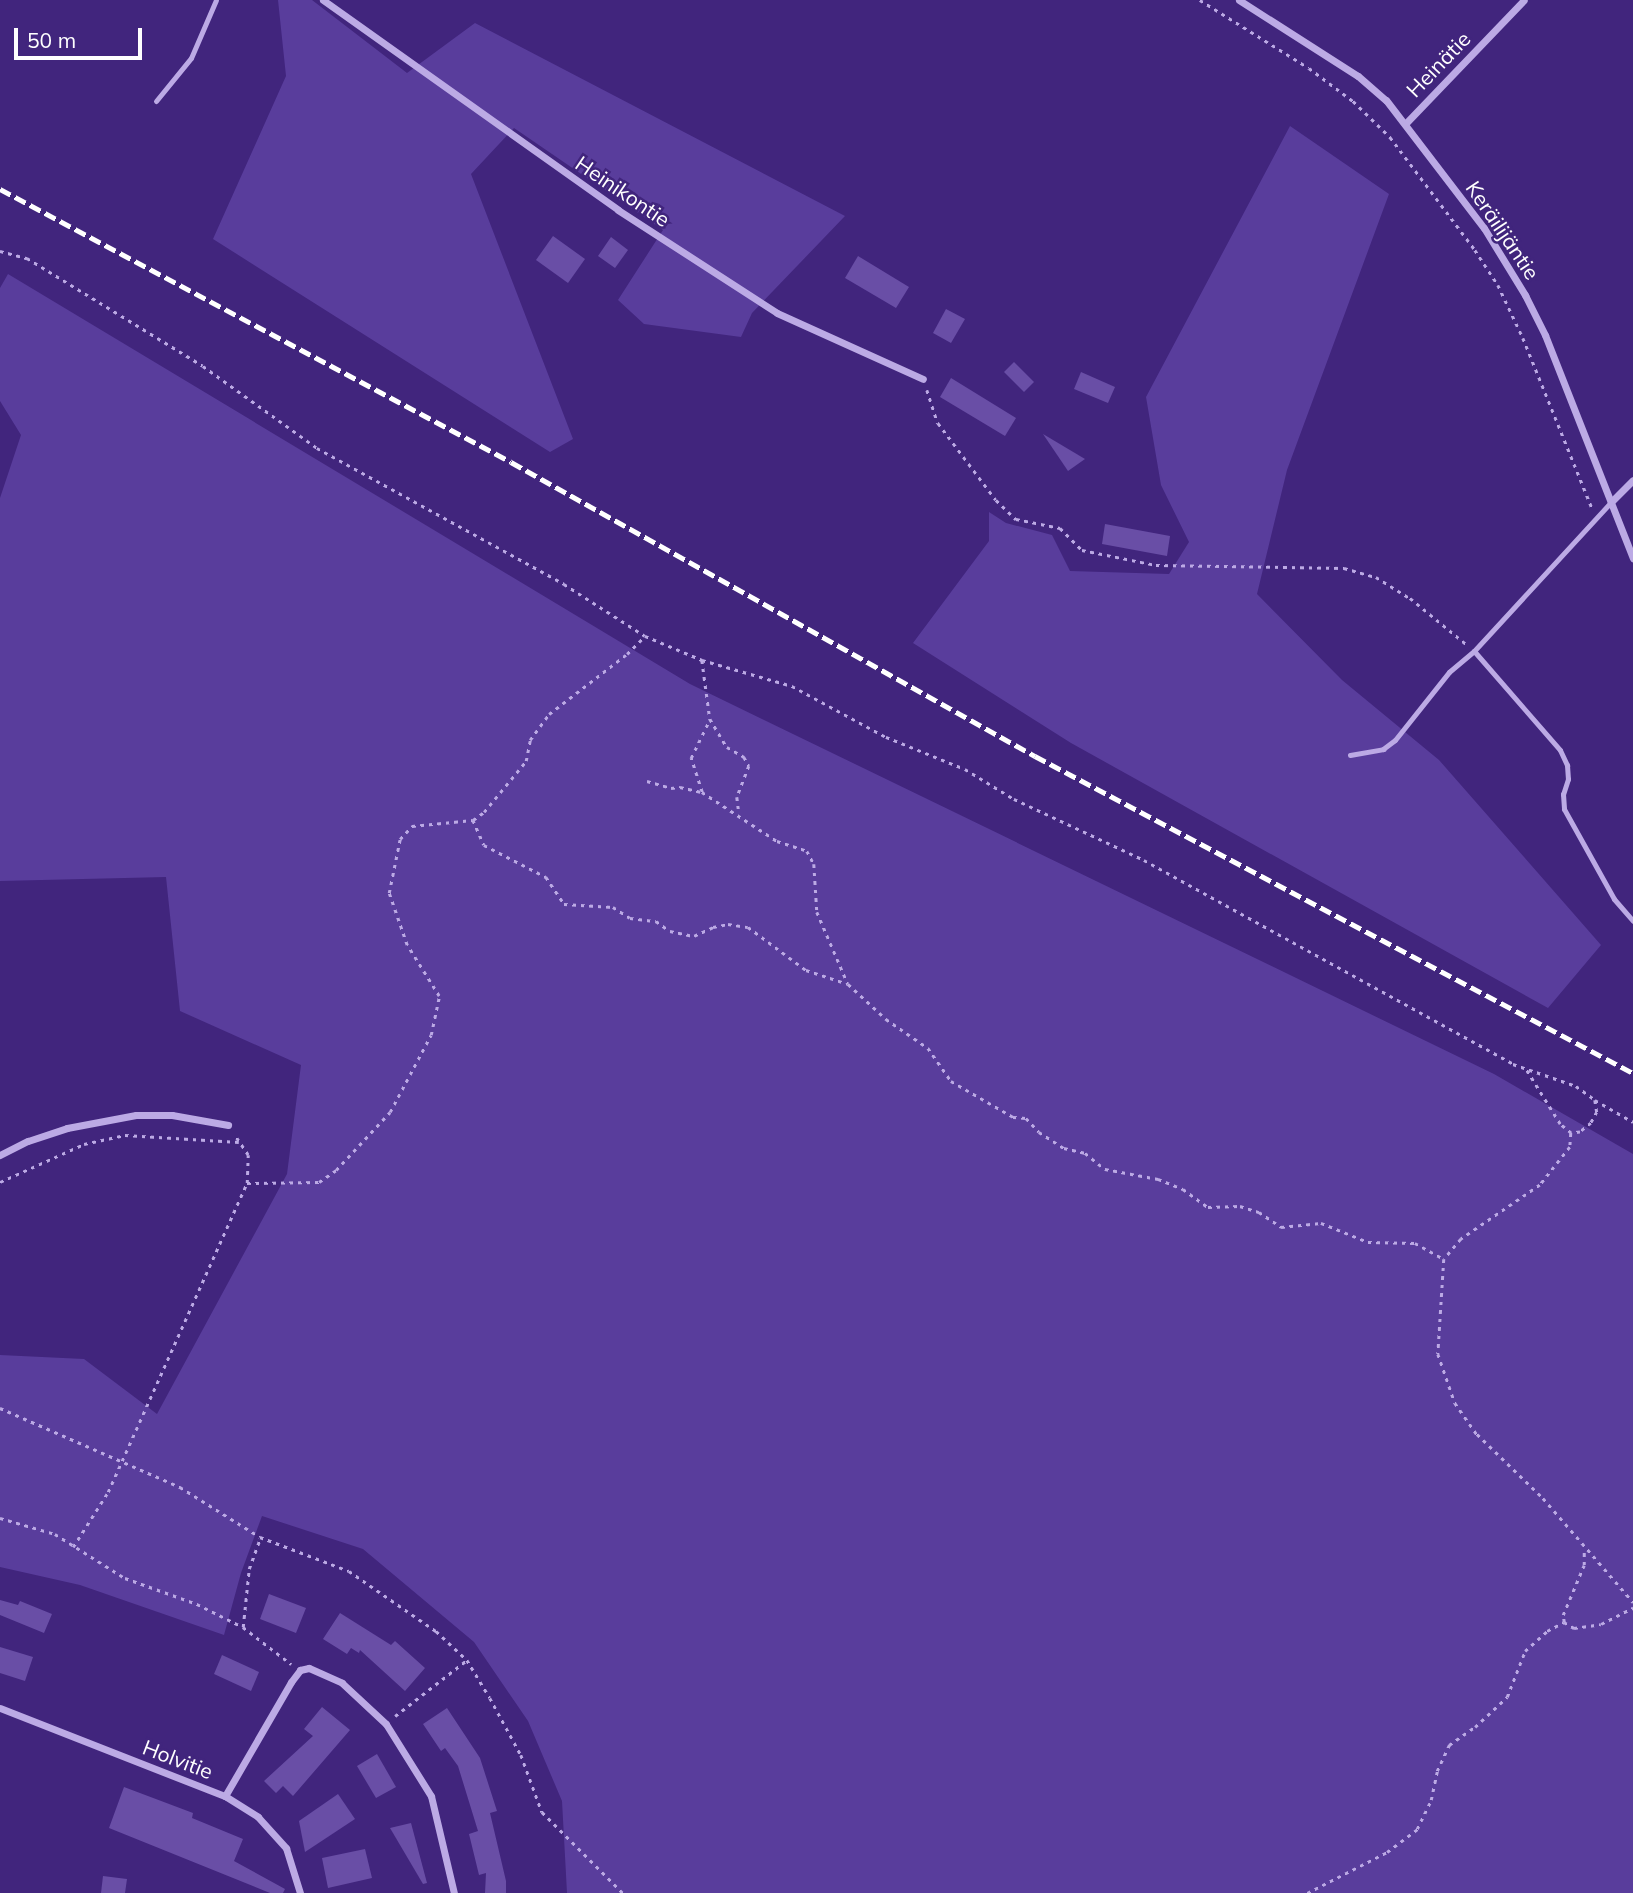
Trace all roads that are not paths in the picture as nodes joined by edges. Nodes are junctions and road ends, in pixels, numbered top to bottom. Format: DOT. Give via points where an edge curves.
graph roads {
  1 [pos="216,0"];
  2 [pos="323,0"];
  3 [pos="1238,0"];
  4 [pos="1524,0"];
  5 [pos="156,101"];
  6 [pos="1406,123"];
  7 [pos="923,379"];
  8 [pos="1633,480"];
  9 [pos="1611,502"];
  10 [pos="1633,558"];
  11 [pos="1474,651"];
  12 [pos="1350,755"];
  13 [pos="1633,921"];
  14 [pos="228,1125"];
  15 [pos="0,1155"];
  16 [pos="0,1708"];
  17 [pos="225,1796"];
  18 [pos="300,1893"];
  19 [pos="454,1893"];
  1 -- 5 [label="lane" via="191,58"];
  2 -- 7 [label="street, Heinikontie" via="618,210 776,313"];
  3 -- 6 [label="street, Keräilijäntie" via="1358,76"];
  4 -- 6 [label="street, Heinätie"];
  6 -- 9 [label="street, Keräilijäntie" via="1484,228 1525,295"];
  8 -- 9 [label="street"];
  9 -- 10 [label="street, Keräilijäntie"];
  9 -- 11 [label="lane"];
  11 -- 12 [label="lane" via="1448,672 1395,740 1383,749"];
  11 -- 13 [label="lane" via="1560,750 1568,779 1563,809 1614,899"];
  14 -- 15 [label="street" via="172,1115 136,1115 67,1128"];
  16 -- 17 [label="street, Holvitie"];
  17 -- 18 [label="street, Holvitie" via="258,1817 286,1848"];
  17 -- 19 [label="street" via="300,1670 309,1668 342,1682 386,1724 431,1796"];
}
